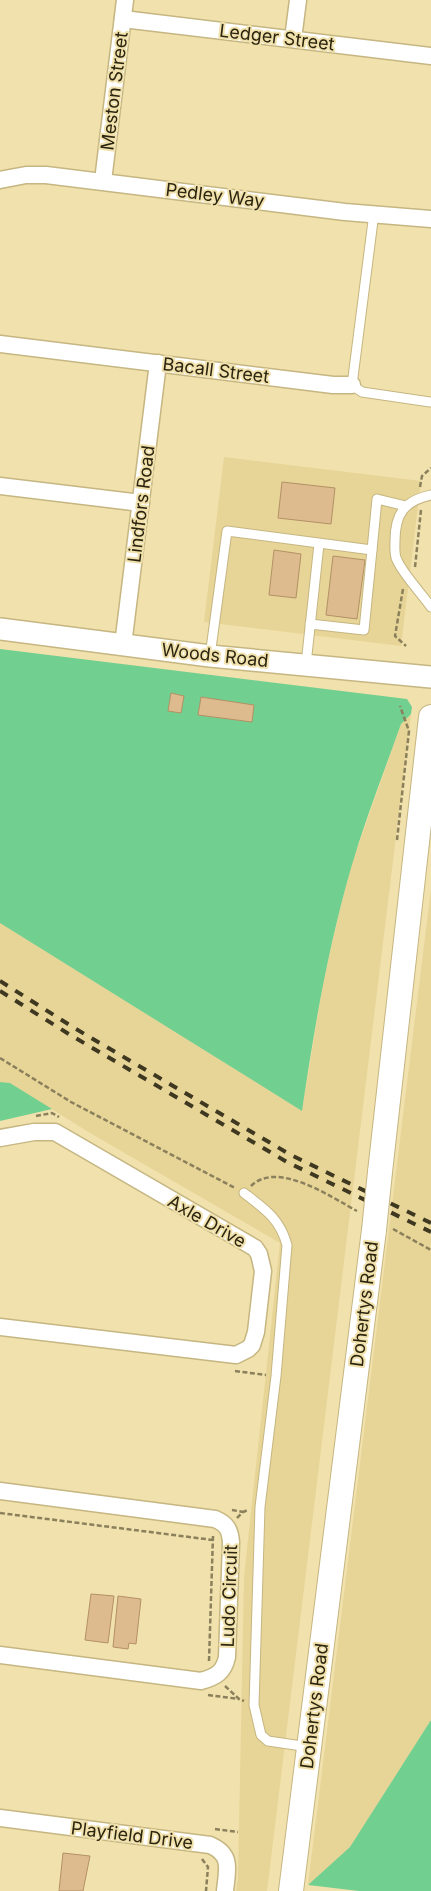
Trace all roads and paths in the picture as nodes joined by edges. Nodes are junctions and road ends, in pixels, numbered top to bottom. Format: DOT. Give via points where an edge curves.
graph roads {
  1 [pos="125,0"];
  2 [pos="298,0"];
  3 [pos="123,19"];
  4 [pos="293,39"];
  5 [pos="431,56"];
  6 [pos="0,180"];
  7 [pos="103,181"];
  8 [pos="374,213"];
  9 [pos="431,219"];
  10 [pos="0,344"];
  11 [pos="158,363"];
  12 [pos="352,385"];
  13 [pos="430,402"];
  14 [pos="431,468"];
  15 [pos="0,486"];
  16 [pos="431,495"];
  17 [pos="421,497"];
  18 [pos="141,503"];
  19 [pos="406,506"];
  20 [pos="319,544"];
  21 [pos="372,550"];
  22 [pos="409,578"];
  23 [pos="431,607"];
  24 [pos="310,624"];
  25 [pos="0,629"];
  26 [pos="123,645"];
  27 [pos="406,646"];
  28 [pos="210,656"];
  29 [pos="306,664"];
  30 [pos="431,677"];
  31 [pos="400,706"];
  32 [pos="431,717"];
  33 [pos="397,834"];
  34 [pos="0,1058"];
  35 [pos="0,1138"];
  36 [pos="244,1193"];
  37 [pos="373,1223"];
  38 [pos="431,1250"];
  39 [pos="0,1327"];
  40 [pos="0,1491"];
  41 [pos="260,1507"];
  42 [pos="0,1513"];
  43 [pos="215,1519"];
  44 [pos="229,1529"];
  45 [pos="213,1540"];
  46 [pos="0,1655"];
  47 [pos="212,1674"];
  48 [pos="254,1705"];
  49 [pos="309,1747"];
  50 [pos="0,1818"];
  51 [pos="201,1859"];
  52 [pos="206,1891"];
  53 [pos="225,1891"];
  54 [pos="291,1891"];
  1 -- 3 [label="street, Meston Street"];
  2 -- 4 [label="street"];
  3 -- 4 [label="street, Ledger Street"];
  3 -- 7 [label="street, Meston Street"];
  4 -- 5 [label="street, Ledger Street"];
  6 -- 7 [label="street, Pedley Way" via="26,174"];
  7 -- 8 [label="street, Pedley Way"];
  8 -- 9 [label="street, Pedley Way"];
  8 -- 12 [label="lane"];
  10 -- 11 [label="street, Bacall Street"];
  11 -- 12 [label="street, Bacall Street"];
  11 -- 18 [label="street, Lindfors Road"];
  12 -- 13 [label="lane, Bacall Street" via="362,392"];
  14 -- 17 [label="path" via="422,476"];
  15 -- 18 [label="street"];
  16 -- 17 [label="lane"];
  17 -- 19 [label="lane"];
  17 -- 22 [label="path" via="415,567"];
  18 -- 26 [label="street, Lindfors Road"];
  19 -- 21 [label="lane" via="377,499"];
  19 -- 22 [label="lane" via="398,516 395,538 396,559"];
  20 -- 21 [label="lane"];
  20 -- 24 [label="lane"];
  20 -- 28 [label="lane" via="227,531"];
  21 -- 24 [label="lane" via="364,630"];
  22 -- 23 [label="lane"];
  22 -- 27 [label="path" via="403,586 395,636"];
  24 -- 29 [label="lane"];
  25 -- 26 [label="street, Woods Road"];
  26 -- 28 [label="street, Woods Road"];
  28 -- 29 [label="street, Woods Road"];
  29 -- 30 [label="street, Woods Road"];
  31 -- 33 [label="path" via="409,731"];
  32 -- 37 [label="main road, Dohertys Road, bridge"];
  34 -- 36 [label="path" via="71,1102"];
  35 -- 39 [label="street, Axle Drive" via="55,1132 254,1248 263,1263 263,1271 255,1339 248,1350 236,1355"];
  36 -- 37 [label="path" via="257,1180 276,1176 300,1182"];
  36 -- 41 [label="lane" via="276,1220 287,1245"];
  37 -- 38 [label="path"];
  37 -- 49 [label="main road, Dohertys Road"];
  40 -- 43 [label="street, Ludo Circuit"];
  41 -- 44 [label="path" via="243,1512"];
  41 -- 48 [label="lane"];
  42 -- 45 [label="path"];
  43 -- 44 [label="street, Ludo Circuit"];
  43 -- 45 [label="path"];
  44 -- 47 [label="street, Ludo Circuit" via="227,1657 220,1673"];
  45 -- 47 [label="path"];
  46 -- 47 [label="street" via="201,1681"];
  47 -- 48 [label="path" via="239,1699"];
  48 -- 49 [label="lane" via="260,1735 268,1741"];
  49 -- 54 [label="main road, Dohertys Road"];
  50 -- 53 [label="street, Playfield Drive" via="210,1845 219,1849 227,1860"];
  51 -- 52 [label="path" via="208,1867"];
}
